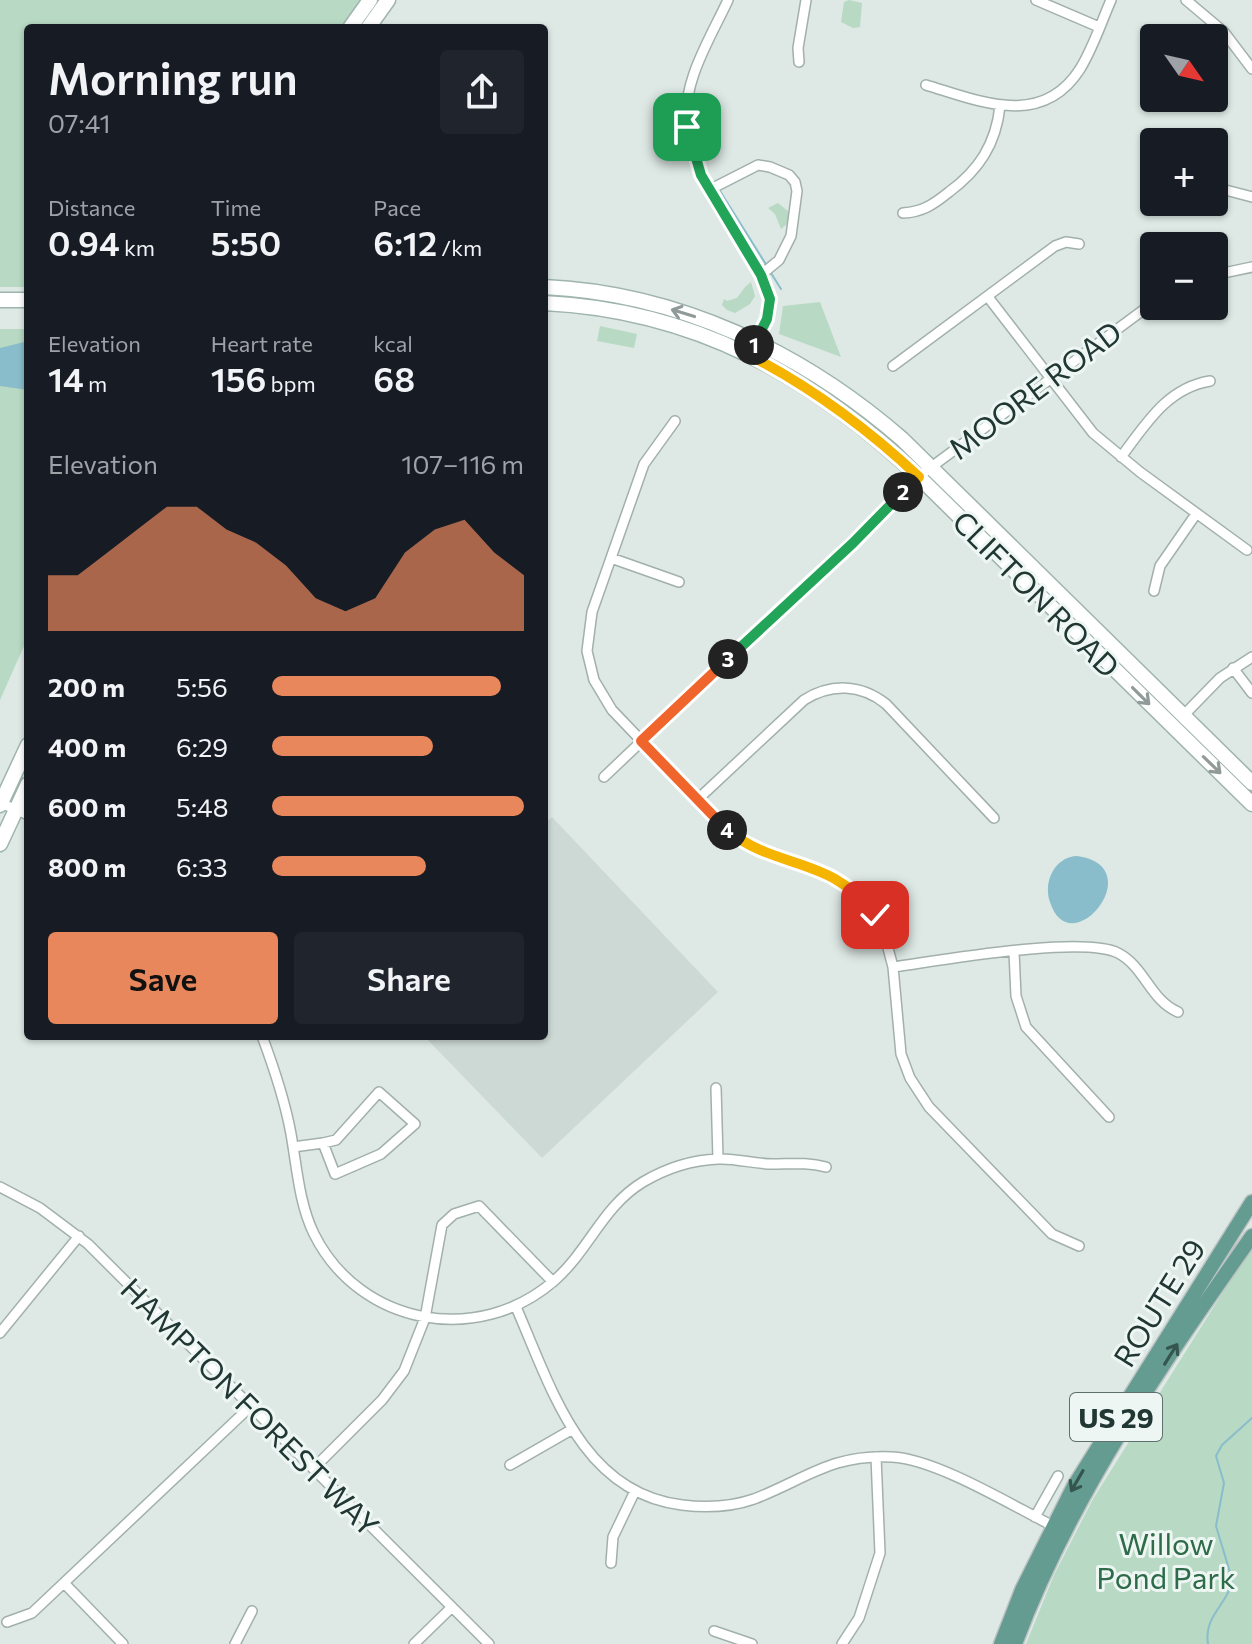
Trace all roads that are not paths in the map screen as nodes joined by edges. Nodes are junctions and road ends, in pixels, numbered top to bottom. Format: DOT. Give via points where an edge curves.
graph roads {
  1 [pos="370,0"];
  2 [pos="388,0"];
  3 [pos="728,0"];
  4 [pos="806,0"];
  5 [pos="1036,0"];
  6 [pos="1111,0"];
  7 [pos="1186,0"];
  8 [pos="353,24"];
  9 [pos="371,24"];
  10 [pos="1099,27"];
  11 [pos="799,62"];
  12 [pos="1252,69"];
  13 [pos="926,85"];
  14 [pos="1000,106"];
  15 [pos="709,190"];
  16 [pos="1228,191"];
  17 [pos="1252,197"];
  18 [pos="903,213"];
  19 [pos="1079,244"];
  20 [pos="1252,267"];
  21 [pos="1228,272"];
  22 [pos="761,275"];
  23 [pos="548,287"];
  24 [pos="988,297"];
  25 [pos="0,300"];
  26 [pos="24,300"];
  27 [pos="548,303"];
  28 [pos="1140,312"];
  29 [pos="756,341"];
  30 [pos="749,355"];
  31 [pos="893,366"];
  32 [pos="1050,378"];
  33 [pos="1210,381"];
  34 [pos="675,421"];
  35 [pos="1121,457"];
  36 [pos="925,472"];
  37 [pos="1196,514"];
  38 [pos="1247,550"];
  39 [pos="611,558"];
  40 [pos="679,582"];
  41 [pos="1154,591"];
  42 [pos="1252,657"];
  43 [pos="1233,668"];
  44 [pos="1252,693"];
  45 [pos="1178,721"];
  46 [pos="641,741"];
  47 [pos="24,753"];
  48 [pos="604,777"];
  49 [pos="1252,783"];
  50 [pos="697,800"];
  51 [pos="0,804"];
  52 [pos="1252,804"];
  53 [pos="22,812"];
  54 [pos="994,818"];
  55 [pos="0,844"];
  56 [pos="1014,952"];
  57 [pos="893,967"];
  58 [pos="1178,1012"];
  59 [pos="263,1040"];
  60 [pos="716,1088"];
  61 [pos="1109,1117"];
  62 [pos="323,1143"];
  63 [pos="293,1147"];
  64 [pos="718,1159"];
  65 [pos="826,1167"];
  66 [pos="0,1187"];
  67 [pos="1252,1202"];
  68 [pos="79,1236"];
  69 [pos="1252,1236"];
  70 [pos="1079,1246"];
  71 [pos="553,1282"];
  72 [pos="516,1307"];
  73 [pos="425,1318"];
  74 [pos="0,1333"];
  75 [pos="251,1406"];
  76 [pos="571,1430"];
  77 [pos="876,1457"];
  78 [pos="510,1465"];
  79 [pos="314,1468"];
  80 [pos="1058,1476"];
  81 [pos="635,1491"];
  82 [pos="1035,1517"];
  83 [pos="1053,1526"];
  84 [pos="611,1563"];
  85 [pos="64,1583"];
  86 [pos="452,1607"];
  87 [pos="252,1611"];
  88 [pos="7,1622"];
  89 [pos="714,1631"];
  90 [pos="123,1644"];
  91 [pos="235,1644"];
  92 [pos="414,1644"];
  93 [pos="489,1644"];
  94 [pos="752,1644"];
  95 [pos="842,1644"];
  96 [pos="1001,1644"];
  97 [pos="1015,1644"];
  1 -- 8 [label="main road"];
  2 -- 9 [label="main road"];
  3 -- 15 [label="street" via="687,97 687,130"];
  4 -- 11 [label="street"];
  5 -- 10 [label="street"];
  6 -- 10 [label="street"];
  7 -- 12 [label="street" via="1224,32"];
  10 -- 14 [label="street" via="1084,62 1064,88 1034,104"];
  13 -- 14 [label="street"];
  14 -- 18 [label="street" via="992,143 973,172 932,206"];
  15 -- 22 [label="street"];
  15 -- 22 [label="street" via="758,165 795,182 791,236 779,260"];
  16 -- 17 [label="street"];
  19 -- 24 [label="street" via="1055,246"];
  20 -- 21 [label="street"];
  22 -- 29 [label="street" via="770,299"];
  29 -- 23 [label="main road, CLIFTON ROAD, one-way" via="649,303"];
  24 -- 31 [label="street"];
  24 -- 32 [label="street"];
  25 -- 26 [label="main road"];
  27 -- 30 [label="main road, CLIFTON ROAD" via="632,315 686,329"];
  28 -- 32 [label="street, MOORE ROAD"];
  29 -- 30 [label="street"];
  29 -- 36 [label="main road, CLIFTON ROAD" via="852,398 902,439"];
  30 -- 36 [label="main road, CLIFTON ROAD" via="836,406"];
  32 -- 35 [label="street" via="1093,433"];
  32 -- 36 [label="street, MOORE ROAD"];
  33 -- 35 [label="street" via="1173,395"];
  34 -- 39 [label="street" via="644,464"];
  35 -- 37 [label="street"];
  36 -- 45 [label="main road, CLIFTON ROAD"];
  36 -- 46 [label="street, MOORE ROAD"];
  37 -- 38 [label="street"];
  37 -- 41 [label="street" via="1160,566"];
  39 -- 40 [label="street"];
  39 -- 46 [label="street" via="590,621 589,659 603,698"];
  42 -- 43 [label="street"];
  43 -- 44 [label="street"];
  43 -- 45 [label="street"];
  45 -- 49 [label="main road, CLIFTON ROAD"];
  45 -- 52 [label="main road, CLIFTON ROAD, one-way"];
  46 -- 48 [label="street, MOORE ROAD"];
  46 -- 50 [label="street"];
  47 -- 51 [label="main road"];
  50 -- 54 [label="street" via="804,700 846,687 868,692 886,704"];
  50 -- 57 [label="street" via="746,844 839,879 861,898 884,933"];
  51 -- 53 [label="street"];
  53 -- 55 [label="main road"];
  56 -- 57 [label="street"];
  56 -- 58 [label="street" via="1094,947 1115,952 1138,970 1163,1004"];
  56 -- 61 [label="street" via="1016,996 1026,1027"];
  57 -- 70 [label="street" via="899,1044 915,1088 1052,1234"];
  59 -- 63 [label="street"];
  60 -- 64 [label="street"];
  62 -- 62 [label="street" via="335,1174 381,1154 415,1124 379,1092 336,1140"];
  62 -- 63 [label="street"];
  63 -- 73 [label="street" via="302,1202 330,1260 365,1293"];
  64 -- 65 [label="street"];
  64 -- 71 [label="street" via="672,1169 629,1192"];
  66 -- 68 [label="street, HAMPTON FOREST WAY"];
  67 -- 83 [label="main road, ROUTE 29 / US 29, one-way"];
  68 -- 74 [label="street"];
  68 -- 75 [label="street, HAMPTON FOREST WAY"];
  97 -- 69 [label="main road, ROUTE 29 / US 29, one-way" via="1076,1508 1187,1329"];
  71 -- 72 [label="street"];
  71 -- 73 [label="street" via="479,1206 454,1214 442,1225"];
  72 -- 73 [label="street" via="471,1319"];
  72 -- 76 [label="street"];
  73 -- 79 [label="street" via="395,1384"];
  75 -- 79 [label="street, HAMPTON FOREST WAY"];
  75 -- 85 [label="street"];
  76 -- 78 [label="street"];
  76 -- 81 [label="street" via="599,1465"];
  77 -- 81 [label="street" via="829,1464 765,1495 715,1507 671,1504"];
  77 -- 82 [label="street" via="928,1465"];
  77 -- 95 [label="street" via="880,1553 859,1618"];
  79 -- 86 [label="street, HAMPTON FOREST WAY"];
  80 -- 82 [label="street"];
  81 -- 84 [label="street" via="613,1537"];
  82 -- 83 [label="street"];
  83 -- 96 [label="main road, ROUTE 29 / US 29"];
  85 -- 88 [label="street" via="32,1613"];
  85 -- 90 [label="street"];
  86 -- 92 [label="street"];
  86 -- 93 [label="street, HAMPTON FOREST WAY"];
  87 -- 91 [label="street"];
  89 -- 94 [label="street"];
}
